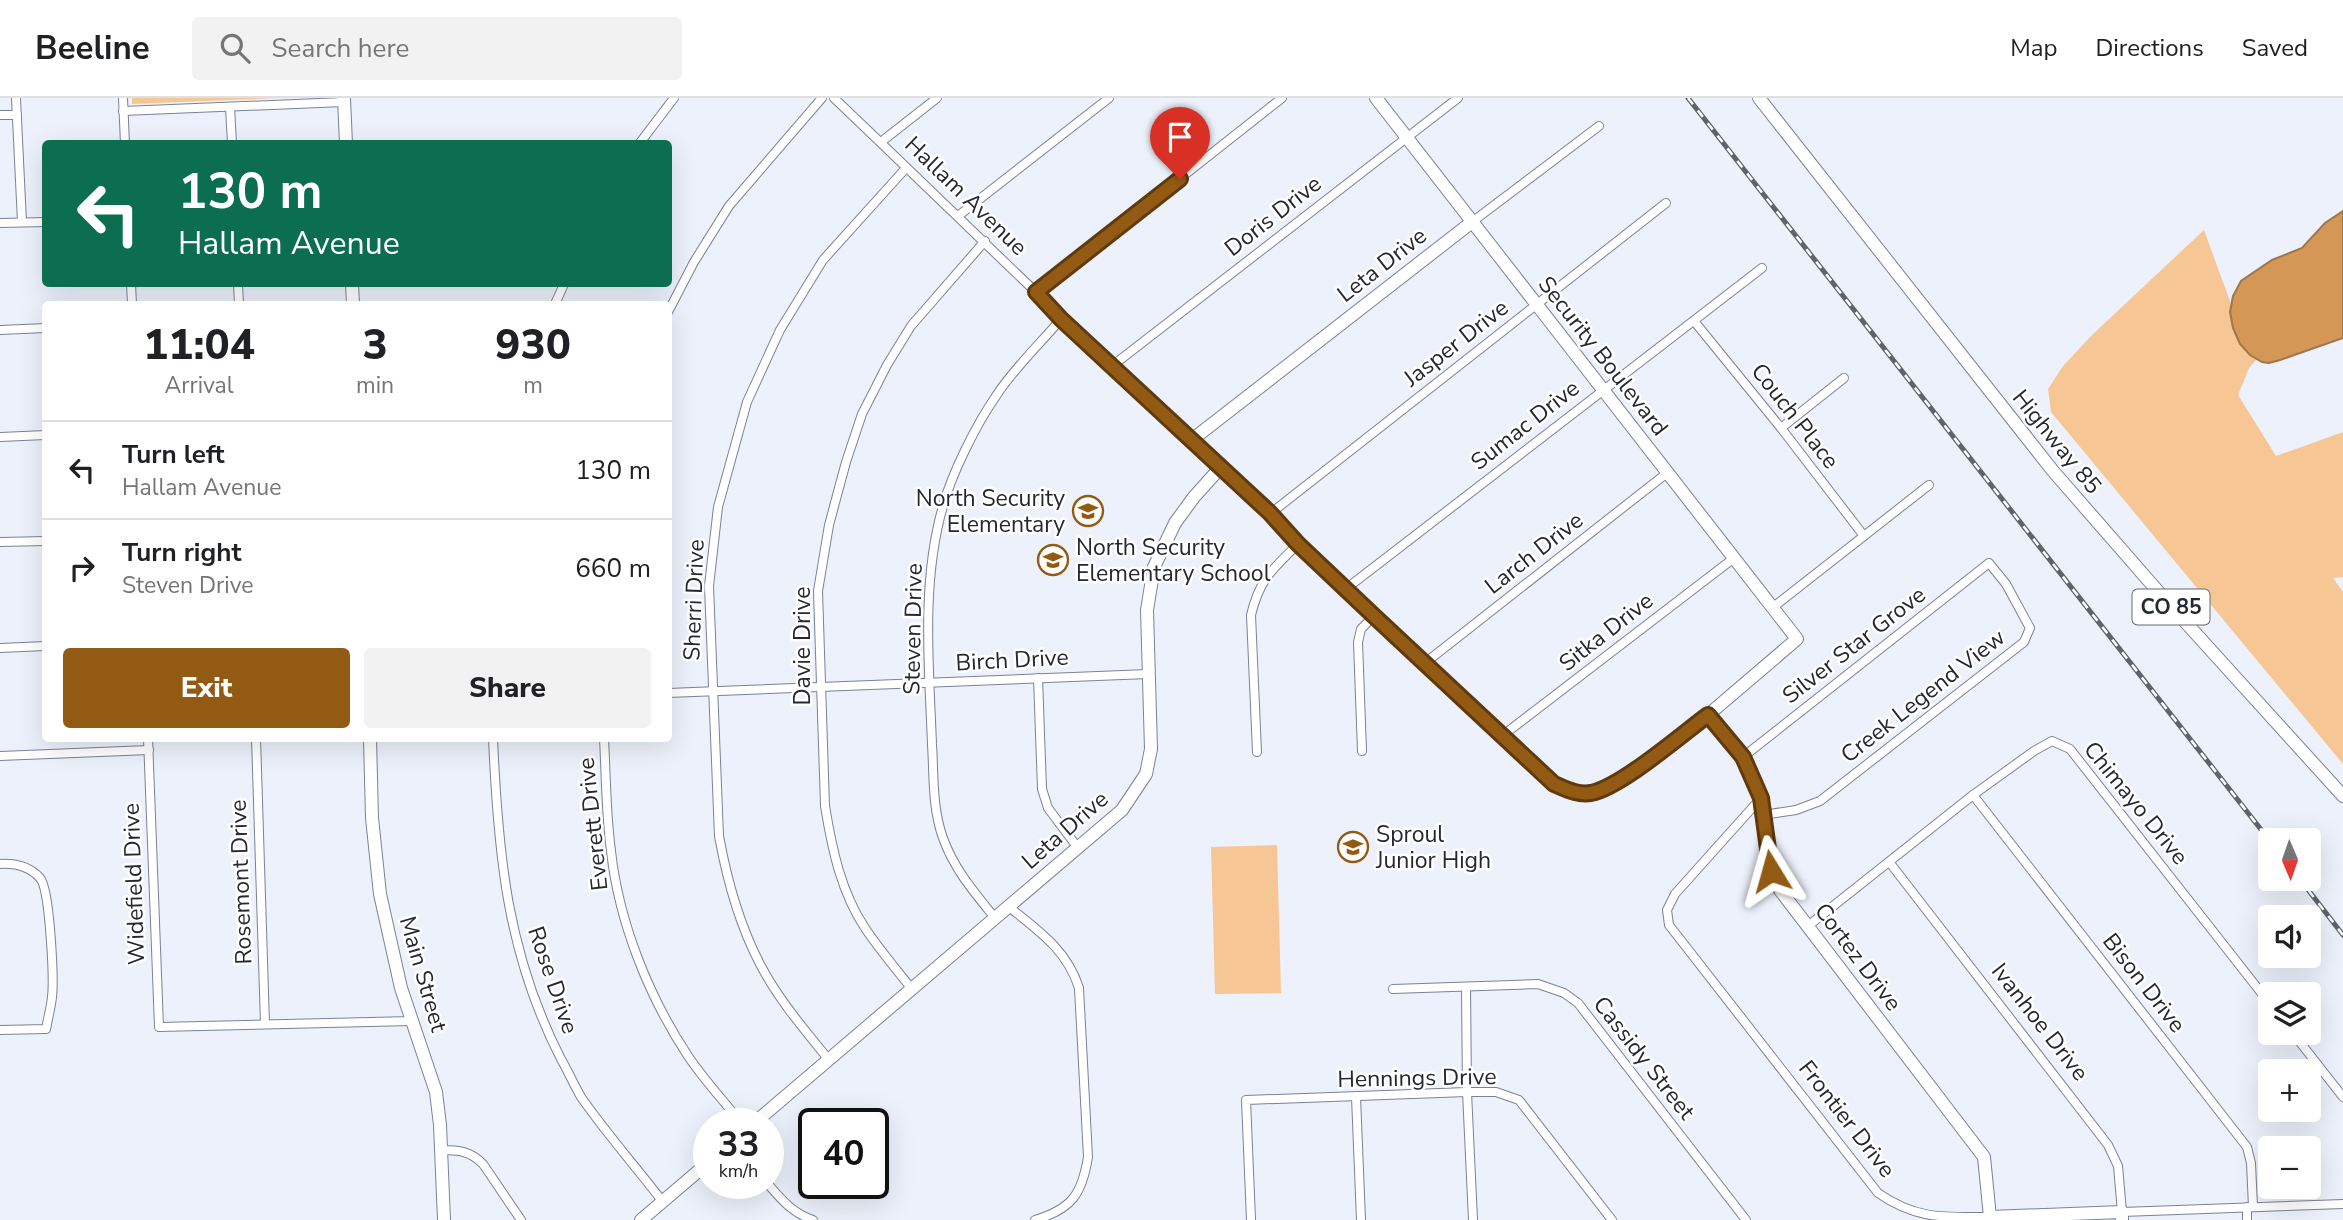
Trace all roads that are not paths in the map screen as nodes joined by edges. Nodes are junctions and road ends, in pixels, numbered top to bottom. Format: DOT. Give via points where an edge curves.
graph roads {
  1 [pos="16,98"];
  2 [pos="123,98"];
  3 [pos="674,98"];
  4 [pos="822,98"];
  5 [pos="834,98"];
  6 [pos="937,98"];
  7 [pos="1109,98"];
  8 [pos="1282,98"];
  9 [pos="1376,98"];
  10 [pos="1458,98"];
  11 [pos="1759,98"];
  12 [pos="344,100"];
  13 [pos="230,107"];
  14 [pos="123,111"];
  15 [pos="0,115"];
  16 [pos="17,115"];
  17 [pos="1599,126"];
  18 [pos="1406,137"];
  19 [pos="125,140"];
  20 [pos="232,140"];
  21 [pos="346,140"];
  22 [pos="642,140"];
  23 [pos="881,142"];
  24 [pos="906,168"];
  25 [pos="1666,203"];
  26 [pos="958,216"];
  27 [pos="22,222"];
  28 [pos="42,222"];
  29 [pos="1472,222"];
  30 [pos="0,223"];
  31 [pos="985,241"];
  32 [pos="1762,268"];
  33 [pos="1036,292"];
  34 [pos="672,304"];
  35 [pos="1536,304"];
  36 [pos="1061,319"];
  37 [pos="1694,321"];
  38 [pos="42,328"];
  39 [pos="0,330"];
  40 [pos="1112,366"];
  41 [pos="1844,378"];
  42 [pos="1603,390"];
  43 [pos="1781,428"];
  44 [pos="42,435"];
  45 [pos="0,437"];
  46 [pos="1193,439"];
  47 [pos="1221,467"];
  48 [pos="1667,473"];
  49 [pos="1929,485"];
  50 [pos="1270,513"];
  51 [pos="1864,536"];
  52 [pos="42,541"];
  53 [pos="0,542"];
  54 [pos="1298,544"];
  55 [pos="1734,558"];
  56 [pos="1989,563"];
  57 [pos="1347,588"];
  58 [pos="1772,608"];
  59 [pos="1374,616"];
  60 [pos="1797,639"];
  61 [pos="42,646"];
  62 [pos="0,648"];
  63 [pos="1425,663"];
  64 [pos="1148,674"];
  65 [pos="1038,678"];
  66 [pos="929,683"];
  67 [pos="820,687"];
  68 [pos="712,691"];
  69 [pos="672,693"];
  70 [pos="1708,715"];
  71 [pos="1502,736"];
  72 [pos="148,742"];
  73 [pos="256,742"];
  74 [pos="370,742"];
  75 [pos="493,742"];
  76 [pos="604,742"];
  77 [pos="149,750"];
  78 [pos="1362,751"];
  79 [pos="1256,752"];
  80 [pos="0,756"];
  81 [pos="1743,757"];
  82 [pos="1973,795"];
  83 [pos="2343,796"];
  84 [pos="1761,798"];
  85 [pos="1763,815"];
  86 [pos="1078,848"];
  87 [pos="1890,863"];
  88 [pos="0,864"];
  89 [pos="1009,906"];
  90 [pos="995,918"];
  91 [pos="1808,926"];
  92 [pos="1466,987"];
  93 [pos="911,988"];
  94 [pos="1393,989"];
  95 [pos="2258,989"];
  96 [pos="412,1021"];
  97 [pos="265,1024"];
  98 [pos="0,1030"];
  99 [pos="2302,1045"];
  100 [pos="829,1060"];
  101 [pos="1467,1092"];
  102 [pos="1356,1097"];
  103 [pos="2343,1097"];
  104 [pos="729,1108"];
  105 [pos="772,1108"];
  106 [pos="441,1150"];
  107 [pos="693,1175"];
  108 [pos="781,1199"];
  109 [pos="663,1202"];
  110 [pos="2343,1205"];
  111 [pos="2250,1207"];
  112 [pos="2122,1216"];
  113 [pos="1990,1217"];
  114 [pos="444,1220"];
  115 [pos="522,1220"];
  116 [pos="641,1220"];
  117 [pos="813,1220"];
  118 [pos="1035,1220"];
  119 [pos="1251,1220"];
  120 [pos="1361,1220"];
  121 [pos="1473,1220"];
  122 [pos="1612,1220"];
  123 [pos="1746,1220"];
  124 [pos="2247,1220"];
  1 -- 16 [label="street"];
  2 -- 14 [label="street"];
  3 -- 22 [label="street"];
  4 -- 34 [label="street" via="729,206"];
  5 -- 23 [label="street, Hallam Avenue"];
  6 -- 23 [label="street"];
  7 -- 26 [label="street"];
  8 -- 33 [label="street"];
  9 -- 18 [label="street, Security Boulevard"];
  10 -- 18 [label="street, Doris Drive"];
  11 -- 83 [label="street, Highway 85 / CO 85" via="2053,471"];
  12 -- 13 [label="street"];
  12 -- 21 [label="street"];
  13 -- 14 [label="street"];
  13 -- 20 [label="street"];
  14 -- 19 [label="street"];
  15 -- 16 [label="street"];
  16 -- 27 [label="street"];
  17 -- 29 [label="street, Leta Drive"];
  18 -- 29 [label="street, Security Boulevard"];
  18 -- 40 [label="street, Doris Drive"];
  23 -- 24 [label="street, Hallam Avenue"];
  24 -- 26 [label="street, Hallam Avenue"];
  24 -- 68 [label="street, Sherri Drive" via="823,260 780,330 747,402 718,507 709,586"];
  25 -- 35 [label="street, Jasper Drive"];
  26 -- 31 [label="street, Hallam Avenue"];
  27 -- 28 [label="street"];
  27 -- 30 [label="street"];
  29 -- 35 [label="street, Security Boulevard"];
  29 -- 46 [label="street, Leta Drive"];
  31 -- 33 [label="street, Hallam Avenue"];
  31 -- 67 [label="street, Davie Drive" via="911,326 862,414 829,525 818,591"];
  32 -- 37 [label="street, Sumac Drive"];
  33 -- 36 [label="street, Hallam Avenue"];
  35 -- 42 [label="street, Security Boulevard"];
  35 -- 50 [label="street, Jasper Drive"];
  36 -- 40 [label="street, Hallam Avenue"];
  36 -- 66 [label="street, Steven Drive" via="996,395 943,505 929,576"];
  37 -- 42 [label="street, Sumac Drive"];
  37 -- 43 [label="street, Couch Place"];
  38 -- 39 [label="street"];
  40 -- 46 [label="street, Hallam Avenue"];
  41 -- 43 [label="street"];
  42 -- 48 [label="street, Security Boulevard"];
  42 -- 57 [label="street, Sumac Drive"];
  43 -- 51 [label="street, Couch Place"];
  44 -- 45 [label="street"];
  46 -- 47 [label="street, Hallam Avenue"];
  47 -- 50 [label="street, Hallam Avenue"];
  47 -- 64 [label="street, Leta Drive" via="1175,523 1154,567 1147,610"];
  48 -- 55 [label="street, Security Boulevard"];
  48 -- 63 [label="street, Larch Drive"];
  49 -- 51 [label="street"];
  50 -- 54 [label="street, Hallam Avenue"];
  51 -- 58 [label="street"];
  52 -- 53 [label="street"];
  54 -- 57 [label="street, Hallam Avenue"];
  54 -- 79 [label="street" via="1263,579 1251,615"];
  55 -- 58 [label="street, Security Boulevard"];
  55 -- 71 [label="street, Sitka Drive"];
  56 -- 81 [label="street, Silver Star Grove"];
  56 -- 85 [label="street, Creek Legend View" via="2029,628 2024,642 1820,801"];
  57 -- 59 [label="street, Hallam Avenue"];
  58 -- 60 [label="street, Security Boulevard"];
  59 -- 63 [label="street, Hallam Avenue"];
  59 -- 78 [label="street" via="1358,642"];
  60 -- 70 [label="street, Hallam Avenue"];
  61 -- 62 [label="street"];
  63 -- 71 [label="street, Hallam Avenue"];
  64 -- 65 [label="street, Birch Drive"];
  64 -- 86 [label="street, Leta Drive" via="1151,749 1146,774 1122,810"];
  65 -- 66 [label="street, Birch Drive"];
  65 -- 86 [label="street" via="1042,789 1048,808"];
  66 -- 67 [label="street, Birch Drive"];
  66 -- 90 [label="street, Steven Drive" via="936,809 942,835 950,858"];
  67 -- 68 [label="street, Birch Drive"];
  67 -- 93 [label="street, Davie Drive" via="825,806 840,876 864,927"];
  68 -- 69 [label="street, Birch Drive"];
  68 -- 100 [label="street, Sherri Drive" via="719,836 740,919 783,1001"];
  70 -- 71 [label="street, Hallam Avenue" via="1611,787 1589,793 1554,784"];
  70 -- 81 [label="street, Cortez Drive"];
  72 -- 77 [label="street, Widefield Drive"];
  73 -- 97 [label="street, Rosemont Drive"];
  74 -- 96 [label="street, Main Street" via="380,894"];
  75 -- 109 [label="street, Rose Drive" via="497,832 523,967 547,1032 581,1096"];
  76 -- 104 [label="street, Everett Drive" via="611,853 637,955 672,1030"];
  77 -- 80 [label="street"];
  77 -- 97 [label="street, Widefield Drive" via="159,1027"];
  81 -- 84 [label="street, Cortez Drive"];
  82 -- 87 [label="street, Chimayo Drive"];
  82 -- 95 [label="street, Chimayo Drive" via="2052,741 2070,749"];
  82 -- 111 [label="street, Bison Drive" via="2247,1147"];
  84 -- 85 [label="street, Cortez Drive"];
  84 -- 113 [label="street, Frontier Drive" via="1675,894 1667,910 1669,925 1878,1193 1895,1207 1926,1218"];
  85 -- 91 [label="street, Cortez Drive" via="1771,871"];
  86 -- 89 [label="street, Leta Drive"];
  87 -- 91 [label="street, Chimayo Drive"];
  87 -- 112 [label="street, Ivanhoe Drive" via="2108,1144 2118,1166"];
  88 -- 98 [label="street" via="28,868 42,879 52,994 46,1029"];
  89 -- 90 [label="street, Leta Drive"];
  89 -- 118 [label="street" via="1064,955 1079,988 1088,1157 1085,1174 1069,1205"];
  90 -- 93 [label="street, Leta Drive"];
  91 -- 113 [label="street, Cortez Drive" via="1984,1157"];
  92 -- 94 [label="street, Cassidy Street"];
  92 -- 101 [label="street"];
  92 -- 123 [label="street, Cassidy Street" via="1538,984 1578,1003"];
  93 -- 100 [label="street, Leta Drive"];
  96 -- 97 [label="street"];
  96 -- 106 [label="street, Main Street" via="434,1085"];
  99 -- 103 [label="street"];
  100 -- 105 [label="street, Leta Drive"];
  101 -- 102 [label="street, Hennings Drive"];
  101 -- 121 [label="street"];
  101 -- 122 [label="street, Hennings Drive" via="1496,1092 1519,1100"];
  102 -- 119 [label="street, Hennings Drive" via="1246,1100"];
  102 -- 120 [label="street"];
  106 -- 114 [label="street, Main Street"];
  106 -- 115 [label="street" via="475,1156"];
  107 -- 109 [label="street"];
  108 -- 117 [label="street" via="800,1216"];
  109 -- 116 [label="street"];
  110 -- 111 [label="street, Frontier Drive"];
  111 -- 112 [label="street, Frontier Drive"];
  111 -- 124 [label="street, Bison Drive"];
  112 -- 113 [label="street, Frontier Drive"];
}
